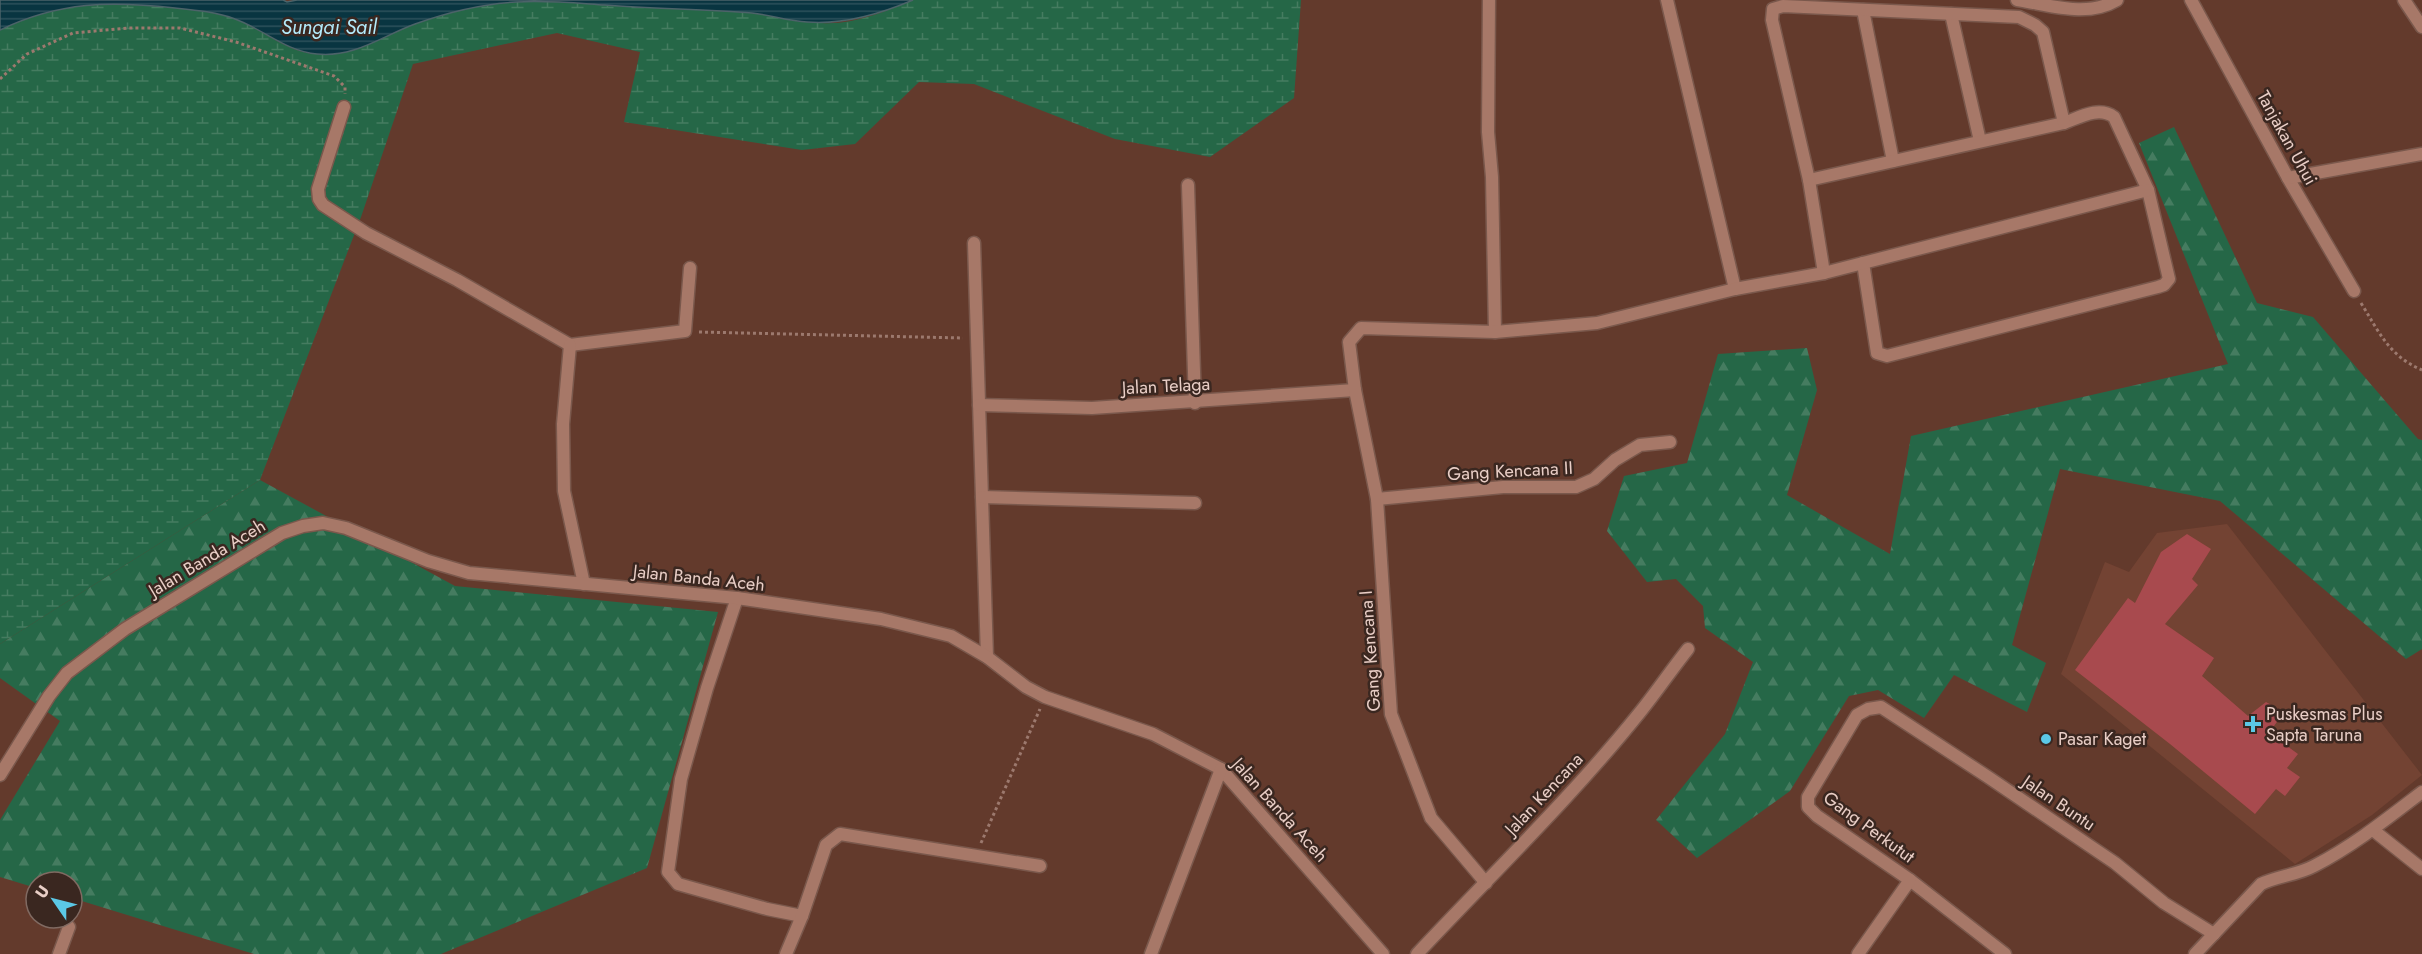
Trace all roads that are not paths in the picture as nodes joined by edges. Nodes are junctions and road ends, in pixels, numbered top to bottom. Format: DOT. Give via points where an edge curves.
graph roads {
  1 [pos="1489,0"];
  2 [pos="1667,0"];
  3 [pos="2017,0"];
  4 [pos="2117,0"];
  5 [pos="2191,0"];
  6 [pos="2404,0"];
  7 [pos="1863,10"];
  8 [pos="1951,14"];
  9 [pos="2422,27"];
  10 [pos="344,106"];
  11 [pos="2064,123"];
  12 [pos="1980,141"];
  13 [pos="2422,154"];
  14 [pos="1893,161"];
  15 [pos="2288,178"];
  16 [pos="1809,180"];
  17 [pos="1188,185"];
  18 [pos="2148,190"];
  19 [pos="974,243"];
  20 [pos="1863,263"];
  21 [pos="690,268"];
  22 [pos="1824,273"];
  23 [pos="1735,290"];
  24 [pos="2354,291"];
  25 [pos="1495,332"];
  26 [pos="570,345"];
  27 [pos="1355,390"];
  28 [pos="1195,403"];
  29 [pos="979,405"];
  30 [pos="1670,442"];
  31 [pos="982,497"];
  32 [pos="1377,499"];
  33 [pos="1196,503"];
  34 [pos="584,584"];
  35 [pos="737,598"];
  36 [pos="1688,649"];
  37 [pos="987,657"];
  38 [pos="1881,707"];
  39 [pos="1221,769"];
  40 [pos="0,776"];
  41 [pos="2422,792"];
  42 [pos="2373,830"];
  43 [pos="1040,866"];
  44 [pos="2422,869"];
  45 [pos="1910,880"];
  46 [pos="1486,883"];
  47 [pos="802,916"];
  48 [pos="68,930"];
  49 [pos="2214,934"];
  50 [pos="59,954"];
  51 [pos="786,954"];
  52 [pos="1150,954"];
  53 [pos="1383,954"];
  54 [pos="1416,954"];
  55 [pos="1858,954"];
  56 [pos="2005,954"];
  57 [pos="2195,954"];
  1 -- 25 [label="street" via="1488,132"];
  2 -- 23 [label="street"];
  3 -- 4 [label="street" via="2084,10 2105,7"];
  5 -- 15 [label="street, Tanjakan Uhui"];
  6 -- 9 [label="street"];
  7 -- 8 [label="street"];
  7 -- 14 [label="street"];
  7 -- 16 [label="street" via="1783,6 1773,9 1772,20"];
  8 -- 11 [label="street" via="2019,17 2043,32"];
  8 -- 12 [label="street"];
  10 -- 26 [label="street" via="318,189 323,206"];
  11 -- 12 [label="street"];
  11 -- 18 [label="street" via="2098,111 2114,117"];
  12 -- 14 [label="street"];
  13 -- 15 [label="street"];
  14 -- 16 [label="street"];
  15 -- 24 [label="street, Tanjakan Uhui"];
  16 -- 22 [label="street"];
  17 -- 28 [label="street"];
  18 -- 20 [label="street"];
  18 -- 20 [label="street" via="2169,279 2158,287 1887,356 1877,353"];
  19 -- 29 [label="street"];
  20 -- 22 [label="street"];
  21 -- 26 [label="street" via="686,331"];
  22 -- 23 [label="street"];
  23 -- 25 [label="street" via="1597,323"];
  25 -- 27 [label="street, Gang Kencana I" via="1361,328 1349,342"];
  26 -- 34 [label="street" via="563,424 564,491"];
  27 -- 28 [label="street, Jalan Telaga"];
  27 -- 32 [label="street, Gang Kencana I"];
  28 -- 29 [label="street, Jalan Telaga" via="1092,408"];
  29 -- 31 [label="street"];
  30 -- 32 [label="street, Gang Kencana II" via="1640,445 1576,488 1503,487"];
  31 -- 33 [label="street"];
  31 -- 37 [label="street"];
  32 -- 46 [label="street, Gang Kencana I" via="1391,714 1431,818"];
  34 -- 35 [label="street, Jalan Banda Aceh"];
  34 -- 40 [label="street, Jalan Banda Aceh" via="469,573 346,528 323,523 303,526 272,539 125,629 80,662 49,696"];
  35 -- 37 [label="street, Jalan Banda Aceh" via="881,619 940,632"];
  35 -- 47 [label="street" via="683,769 668,872 678,884"];
  36 -- 46 [label="street, Jalan Kencana" via="1606,752"];
  37 -- 39 [label="street, Jalan Banda Aceh" via="1045,697 1153,734"];
  38 -- 45 [label="street, Gang Perkutut" via="1857,715 1808,797 1808,807"];
  38 -- 49 [label="street, Jalan Buntu"];
  39 -- 52 [label="street"];
  39 -- 53 [label="street, Jalan Banda Aceh"];
  41 -- 42 [label="street"];
  42 -- 44 [label="street"];
  42 -- 49 [label="street" via="2313,867 2261,884"];
  43 -- 47 [label="street" via="840,834 826,845"];
  45 -- 55 [label="street, Gang Perkutut"];
  45 -- 56 [label="street"];
  46 -- 54 [label="street, Jalan Kencana"];
  47 -- 51 [label="street"];
  48 -- 50 [label="street"];
  49 -- 57 [label="street"];
}
